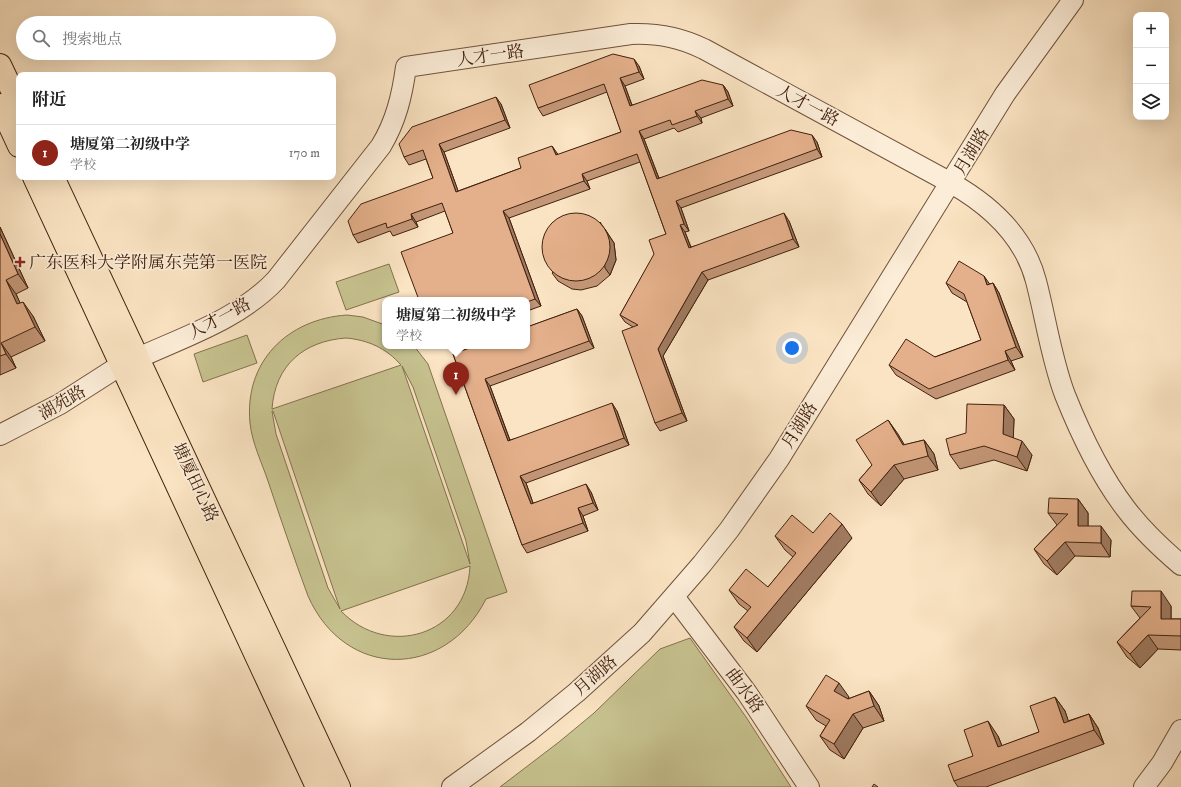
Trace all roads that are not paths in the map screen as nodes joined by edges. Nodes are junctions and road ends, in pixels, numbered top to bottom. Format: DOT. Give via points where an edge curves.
graph roads {
  1 [pos="1073,0"];
  2 [pos="0,65"];
  3 [pos="16,99"];
  4 [pos="0,105"];
  5 [pos="16,140"];
  6 [pos="36,180"];
  7 [pos="54,180"];
  8 [pos="951,183"];
  9 [pos="129,362"];
  10 [pos="0,435"];
  11 [pos="1181,565"];
  12 [pos="675,598"];
  13 [pos="1181,730"];
  14 [pos="318,787"];
  15 [pos="339,787"];
  16 [pos="452,787"];
  17 [pos="809,787"];
  18 [pos="1144,787"];
  1 -- 8 [label="street, 月湖路" via="1005,94"];
  2 -- 3 [label="main road"];
  4 -- 5 [label="main road"];
  6 -- 9 [label="main road, 塘厦田心路"];
  7 -- 9 [label="main road, 塘厦田心路"];
  8 -- 9 [label="street, 人才一路" via="704,49 669,36 631,34 406,67 398,109 381,146 276,280 255,299 229,316"];
  8 -- 11 [label="street" via="980,200 1004,222 1023,249 1036,279 1052,353 1065,394 1101,473 1126,510 1156,543"];
  8 -- 12 [label="street, 月湖路" via="774,465 729,530"];
  9 -- 10 [label="street, 湖苑路" via="60,404"];
  9 -- 14 [label="main road, 塘厦田心路"];
  9 -- 15 [label="main road, 塘厦田心路"];
  12 -- 16 [label="street, 月湖路" via="642,633 577,692 528,732"];
  12 -- 17 [label="street, 曲水路" via="747,693"];
  13 -- 18 [label="street" via="1162,763"];
}
